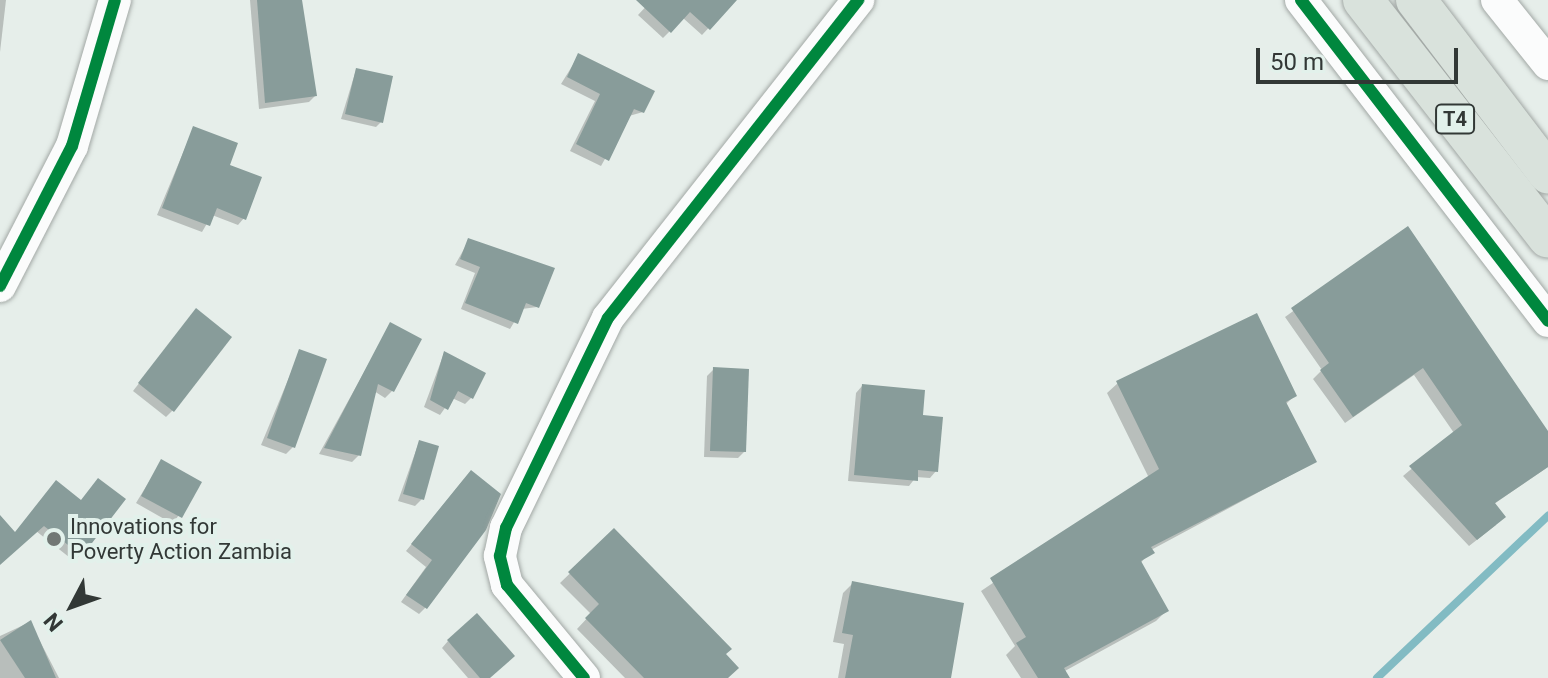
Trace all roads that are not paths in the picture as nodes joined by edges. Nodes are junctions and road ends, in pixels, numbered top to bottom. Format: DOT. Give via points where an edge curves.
graph roads {
  1 [pos="115,0"];
  2 [pos="858,0"];
  3 [pos="1301,0"];
  4 [pos="1363,0"];
  5 [pos="1416,0"];
  6 [pos="1497,0"];
  7 [pos="1548,64"];
  8 [pos="1548,173"];
  9 [pos="1548,238"];
  10 [pos="0,286"];
  11 [pos="1548,321"];
  12 [pos="584,678"];
  1 -- 10 [label="street" via="72,146"];
  2 -- 12 [label="street" via="608,318 506,528 500,556 507,585"];
  3 -- 11 [label="street"];
  4 -- 9 [label="main road, T4"];
  5 -- 8 [label="main road, T4"];
  6 -- 7 [label="street"];
}
